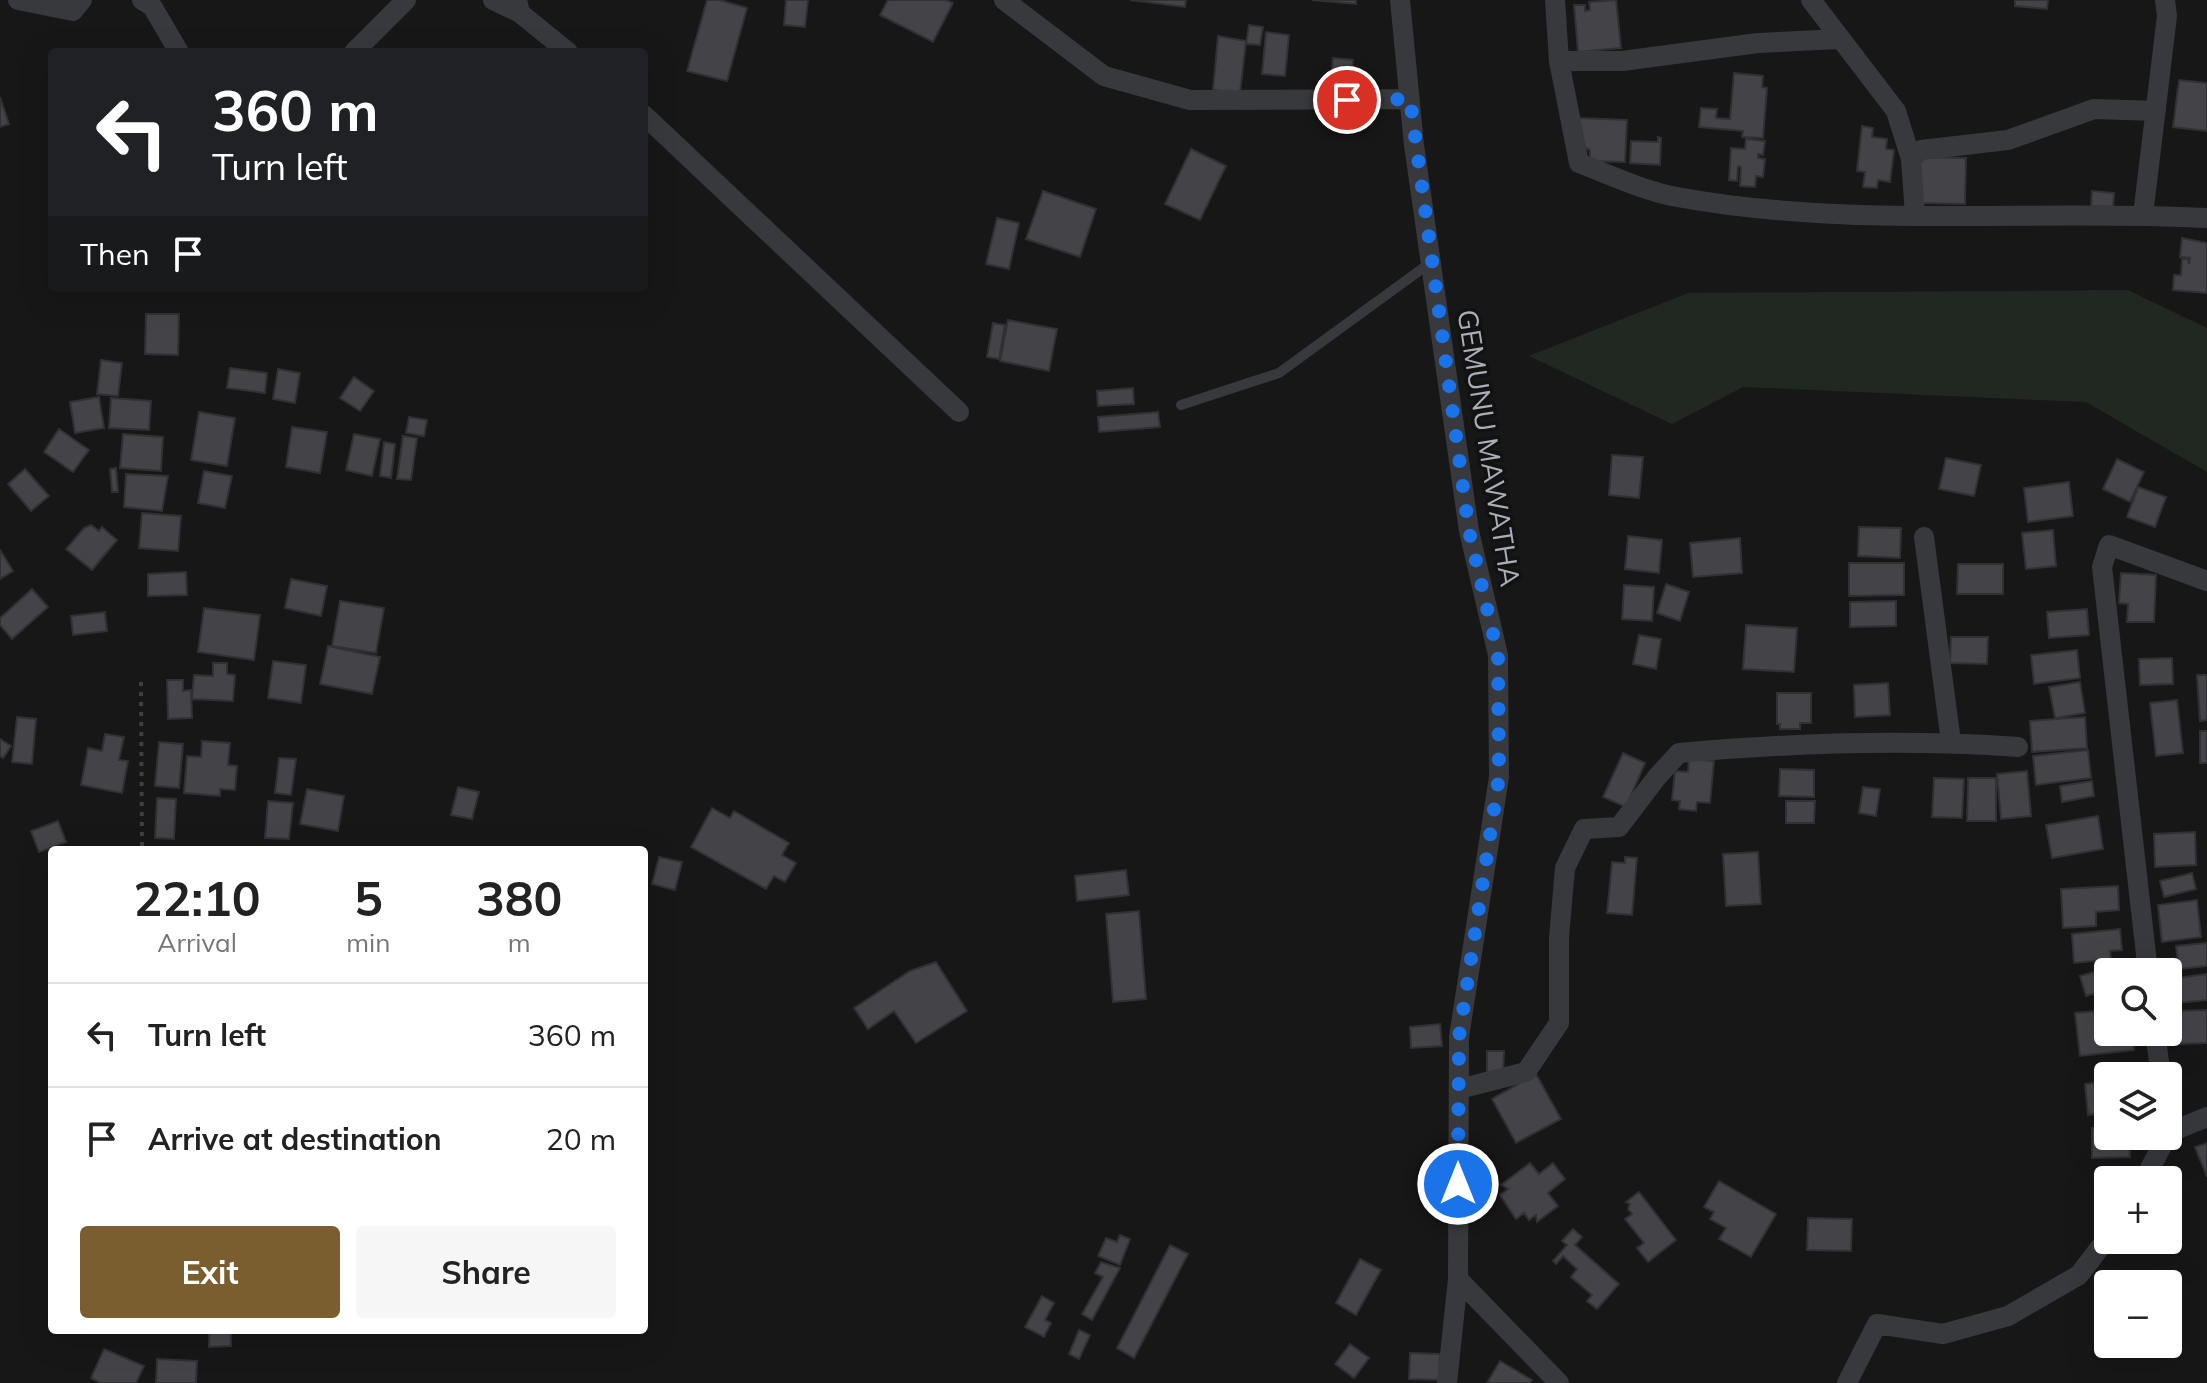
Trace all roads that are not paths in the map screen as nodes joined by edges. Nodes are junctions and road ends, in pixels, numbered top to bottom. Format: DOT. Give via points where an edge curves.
graph roads {
  1 [pos="18,0"];
  2 [pos="82,0"];
  3 [pos="142,0"];
  4 [pos="406,0"];
  5 [pos="493,0"];
  6 [pos="1004,0"];
  7 [pos="1400,0"];
  8 [pos="1555,0"];
  9 [pos="1811,0"];
  10 [pos="2165,0"];
  11 [pos="518,6"];
  12 [pos="1839,39"];
  13 [pos="177,48"];
  14 [pos="358,48"];
  15 [pos="564,48"];
  16 [pos="1559,61"];
  17 [pos="1410,99"];
  18 [pos="2156,111"];
  19 [pos="648,119"];
  20 [pos="1911,159"];
  21 [pos="1915,215"];
  22 [pos="2143,215"];
  23 [pos="2207,218"];
  24 [pos="1432,262"];
  25 [pos="1181,405"];
  26 [pos="959,412"];
  27 [pos="1924,537"];
  28 [pos="2207,581"];
  29 [pos="1951,742"];
  30 [pos="2018,747"];
  31 [pos="2146,958"];
  32 [pos="1459,1089"];
  33 [pos="2207,1117"];
  34 [pos="2182,1127"];
  35 [pos="2095,1254"];
  36 [pos="1458,1279"];
  37 [pos="1447,1383"];
  38 [pos="1559,1383"];
  39 [pos="1847,1383"];
  1 -- 2 [label="street" via="73,11"];
  3 -- 13 [label="street" via="152,6"];
  4 -- 14 [label="street"];
  5 -- 11 [label="street"];
  6 -- 17 [label="street" via="1104,76 1190,100"];
  7 -- 17 [label="street, GEMUNU MAWATHA"];
  8 -- 16 [label="street"];
  9 -- 12 [label="street"];
  10 -- 18 [label="street"];
  11 -- 15 [label="street"];
  12 -- 16 [label="street" via="1758,43 1622,61"];
  12 -- 20 [label="street" via="1896,111"];
  16 -- 21 [label="street" via="1579,163 1673,197 1795,213"];
  17 -- 24 [label="street, GEMUNU MAWATHA"];
  18 -- 20 [label="street" via="2094,109 2008,140 1921,150"];
  18 -- 22 [label="street"];
  19 -- 26 [label="street"];
  20 -- 21 [label="street"];
  21 -- 22 [label="street"];
  22 -- 23 [label="street"];
  24 -- 25 [label="lane" via="1279,373"];
  24 -- 32 [label="street, GEMUNU MAWATHA" via="1469,531 1498,655 1499,777 1459,1037"];
  27 -- 29 [label="street"];
  28 -- 31 [label="street" via="2109,545 2102,567"];
  29 -- 30 [label="street"];
  29 -- 32 [label="street" via="1776,744 1679,753 1619,827 1584,829 1565,868 1559,1023 1526,1072"];
  32 -- 36 [label="street, GEMUNU MAWATHA"];
  33 -- 34 [label="street"];
  35 -- 39 [label="street" via="2079,1275 2008,1316 1943,1334 1877,1324"];
  36 -- 37 [label="street, GEMUNU MAWATHA"];
  36 -- 38 [label="street"];
}
